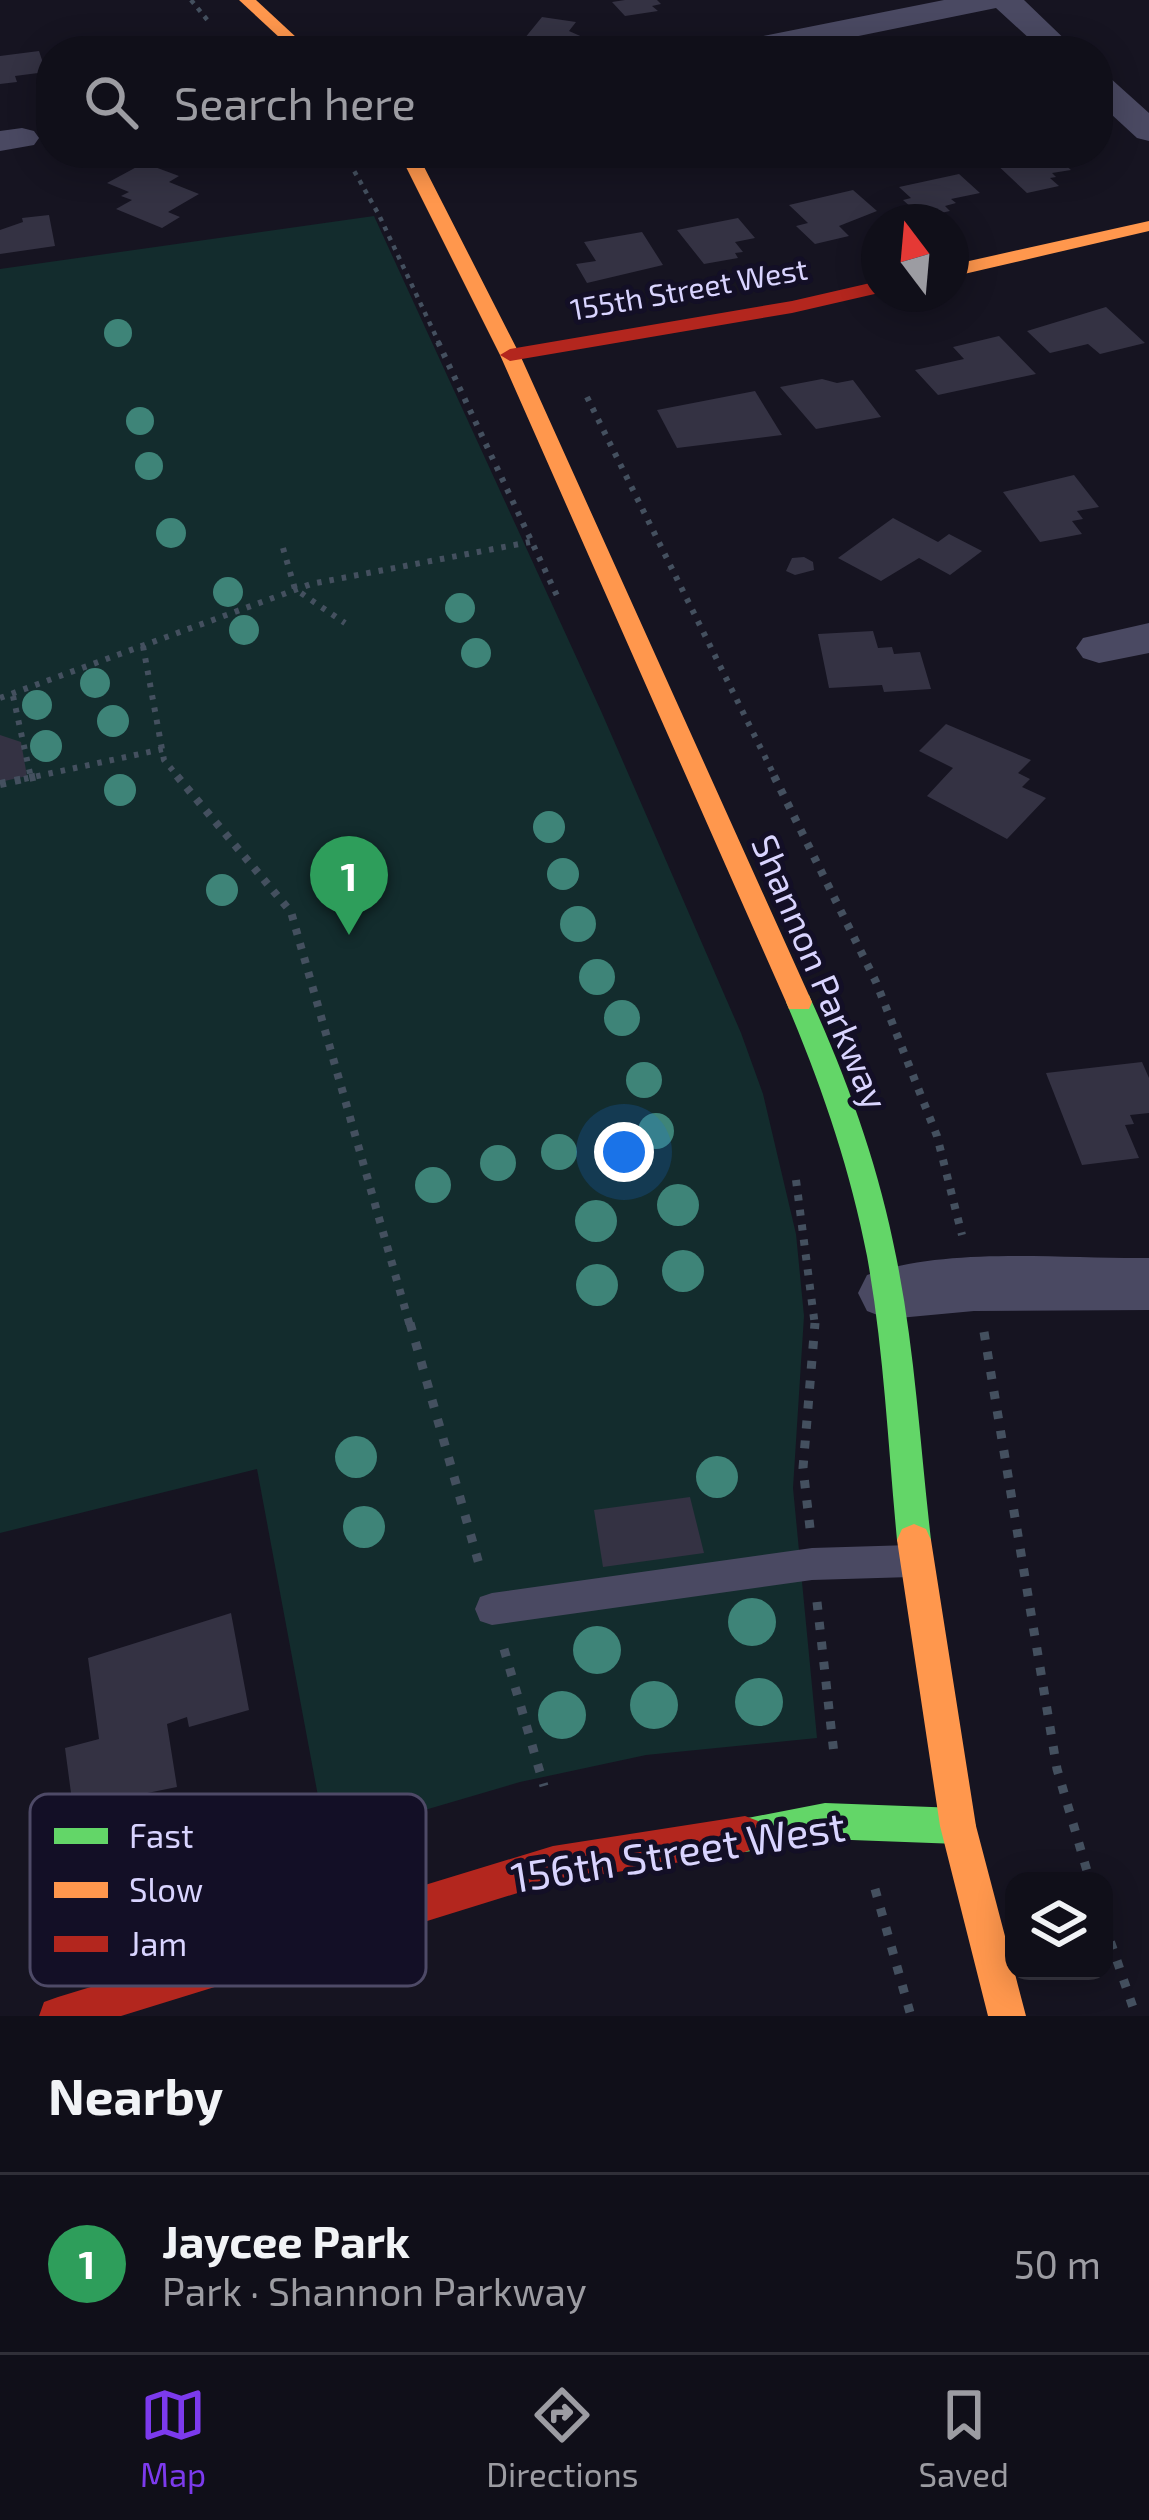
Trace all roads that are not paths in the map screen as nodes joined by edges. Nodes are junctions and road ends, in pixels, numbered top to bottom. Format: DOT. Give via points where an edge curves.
graph roads {
  1 [pos="247,0"];
  2 [pos="990,0"];
  3 [pos="1006,0"];
  4 [pos="287,36"];
  5 [pos="812,36"];
  6 [pos="1045,36"];
  7 [pos="1113,98"];
  8 [pos="1149,131"];
  9 [pos="416,168"];
  10 [pos="1149,226"];
  11 [pos="969,267"];
  12 [pos="861,291"];
  13 [pos="510,355"];
  14 [pos="1149,638"];
  15 [pos="1099,647"];
  16 [pos="1149,1284"];
  17 [pos="888,1293"];
  18 [pos="916,1561"];
  19 [pos="492,1609"];
  20 [pos="958,1826"];
  21 [pos="426,1903"];
  22 [pos="156,1986"];
  23 [pos="58,2016"];
  24 [pos="1007,2016"];
  1 -- 4 [label="street"];
  2 -- 5 [label="street"];
  3 -- 6 [label="street"];
  7 -- 8 [label="street"];
  9 -- 13 [label="street, Shannon Parkway"];
  10 -- 11 [label="street"];
  12 -- 13 [label="street, 155th Street West"];
  13 -- 17 [label="street, Shannon Parkway" via="830,1070"];
  14 -- 15 [label="street"];
  16 -- 17 [label="street"];
  17 -- 18 [label="street, Shannon Parkway"];
  18 -- 19 [label="lane" via="812,1564"];
  18 -- 20 [label="street, Shannon Parkway"];
  20 -- 21 [label="street, 156th Street West" via="825,1821 553,1864"];
  20 -- 24 [label="street, Shannon Parkway"];
  22 -- 23 [label="street, 156th Street West"];
}
